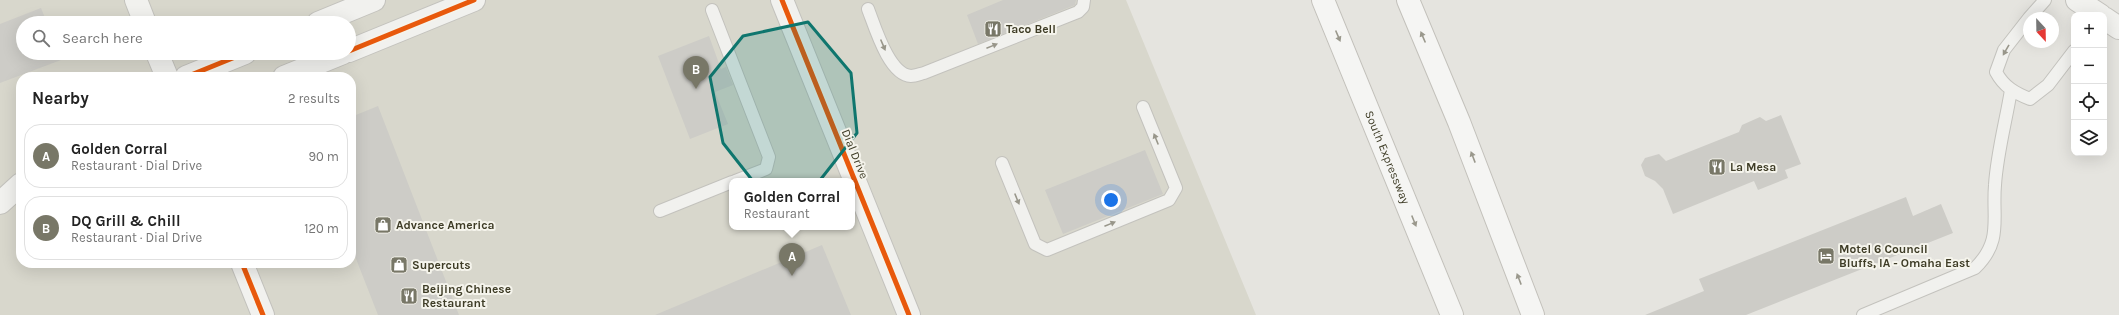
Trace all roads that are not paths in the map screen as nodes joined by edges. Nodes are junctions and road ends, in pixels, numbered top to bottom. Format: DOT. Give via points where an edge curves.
graph roads {
  1 [pos="136,0"];
  2 [pos="374,0"];
  3 [pos="474,0"];
  4 [pos="782,0"];
  5 [pos="1084,0"];
  6 [pos="1323,0"];
  7 [pos="1408,0"];
  8 [pos="2045,0"];
  9 [pos="2077,0"];
  10 [pos="868,9"];
  11 [pos="712,10"];
  12 [pos="2034,12"];
  13 [pos="2095,12"];
  14 [pos="142,16"];
  15 [pos="335,16"];
  16 [pos="2107,20"];
  17 [pos="2023,26"];
  18 [pos="2119,28"];
  19 [pos="356,48"];
  20 [pos="2071,54"];
  21 [pos="160,60"];
  22 [pos="228,60"];
  23 [pos="326,60"];
  24 [pos="165,72"];
  25 [pos="198,72"];
  26 [pos="296,72"];
  27 [pos="2011,90"];
  28 [pos="1143,107"];
  29 [pos="1002,163"];
  30 [pos="743,178"];
  31 [pos="854,178"];
  32 [pos="855,181"];
  33 [pos="729,183"];
  34 [pos="16,189"];
  35 [pos="0,203"];
  36 [pos="660,211"];
  37 [pos="244,268"];
  38 [pos="263,315"];
  39 [pos="909,315"];
  40 [pos="1452,315"];
  41 [pos="1533,315"];
  42 [pos="1862,315"];
  1 -- 14 [label="street"];
  2 -- 15 [label="street"];
  3 -- 19 [label="street"];
  4 -- 31 [label="street, Dial Drive"];
  10 -- 5 [label="lane, one-way" via="890,60 901,72 910,76 924,73 1078,12 1083,7"];
  6 -- 40 [label="main road, South Expressway, one-way"];
  41 -- 7 [label="main road, one-way" via="1459,122"];
  8 -- 12 [label="lane"];
  9 -- 13 [label="street"];
  11 -- 30 [label="lane" via="769,157 766,169"];
  16 -- 18 [label="street"];
  17 -- 27 [label="lane, one-way" via="2004,50 1996,72 2001,82"];
  20 -- 27 [label="lane" via="2048,86 2030,99"];
  21 -- 24 [label="street"];
  22 -- 25 [label="street"];
  23 -- 26 [label="street"];
  27 -- 42 [label="lane" via="1995,185 1996,228 1984,260 1975,268"];
  29 -- 28 [label="lane, one-way" via="1035,244 1047,250 1172,197 1176,188"];
  32 -- 39 [label="street, Dial Drive"];
  33 -- 36 [label="lane"];
  34 -- 35 [label="street"];
  37 -- 38 [label="street"];
}
